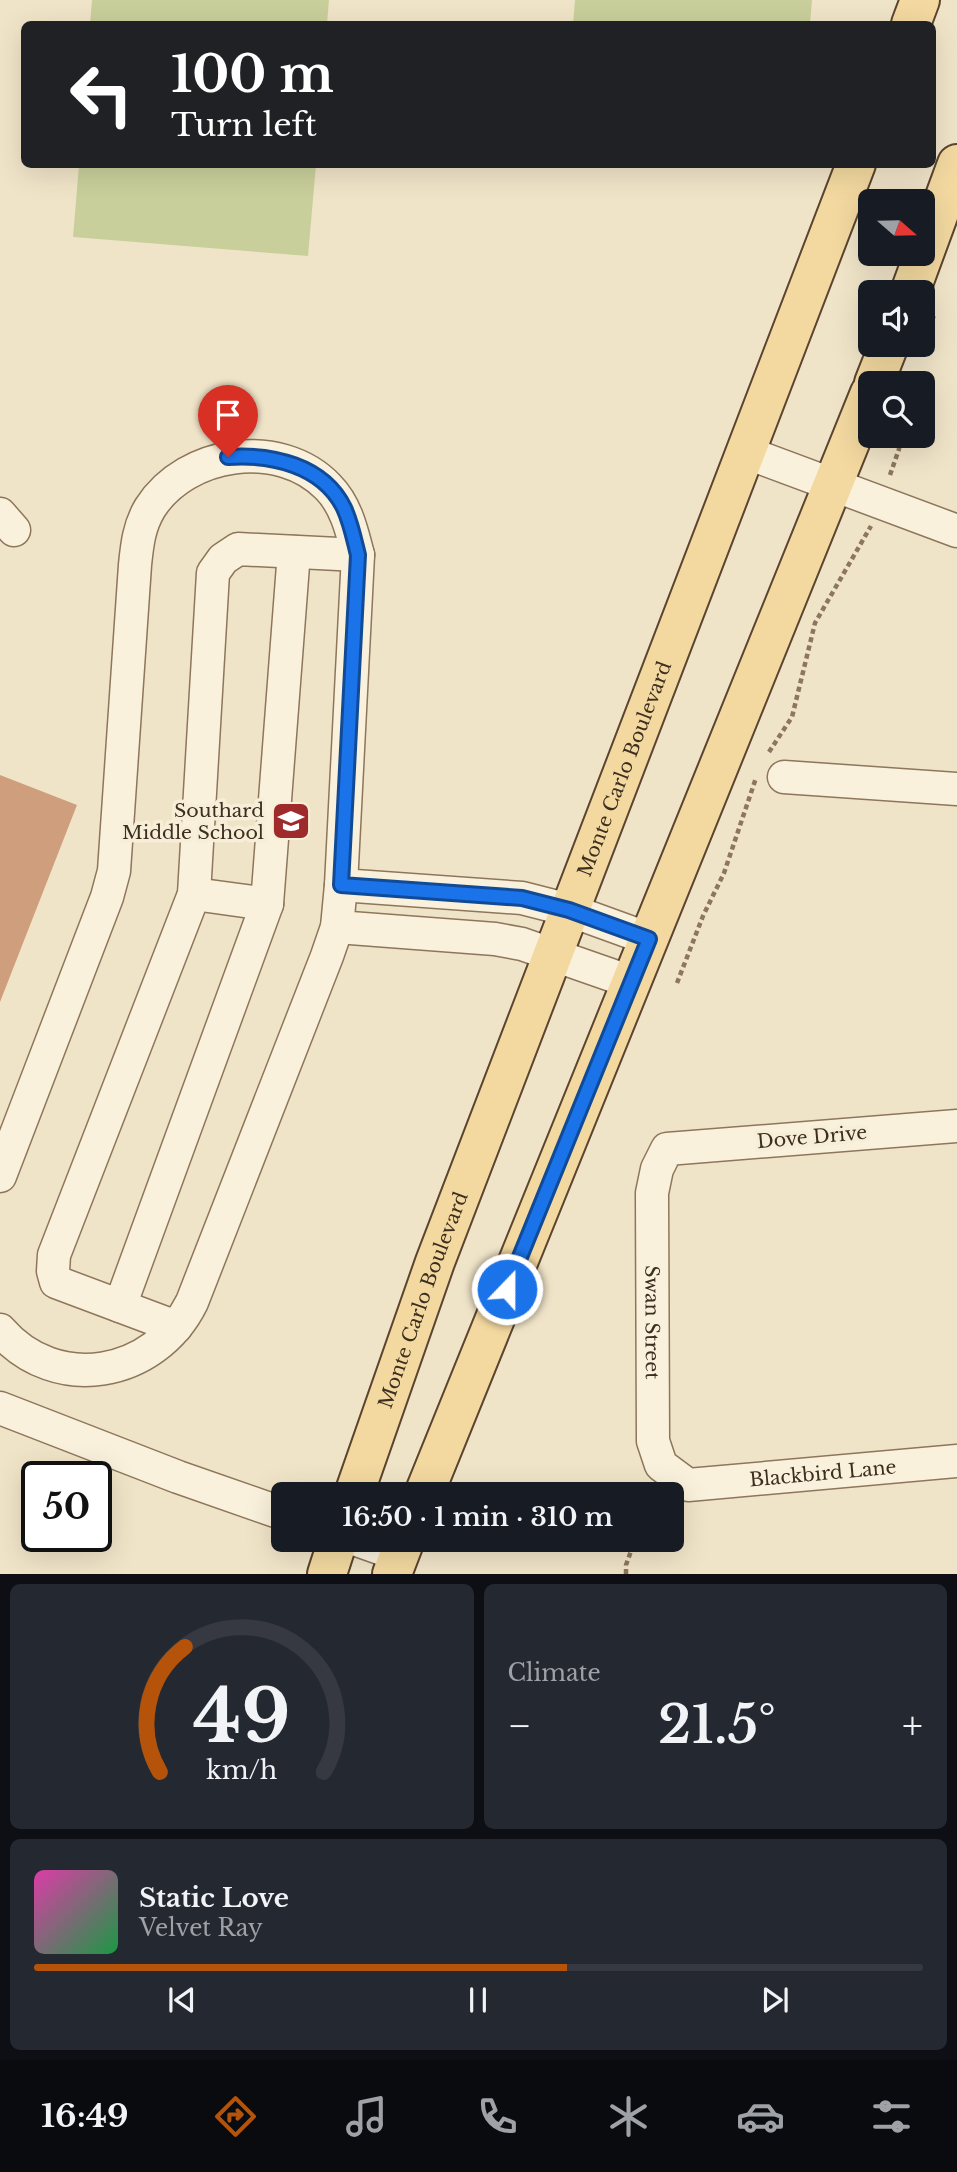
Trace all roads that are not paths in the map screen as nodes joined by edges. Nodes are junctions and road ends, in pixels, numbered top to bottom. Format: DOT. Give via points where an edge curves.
graph roads {
  1 [pos="920,0"];
  2 [pos="912,21"];
  3 [pos="957,164"];
  4 [pos="854,168"];
  5 [pos="914,280"];
  6 [pos="858,422"];
  7 [pos="745,452"];
  8 [pos="833,483"];
  9 [pos="957,531"];
  10 [pos="294,552"];
  11 [pos="358,555"];
  12 [pos="770,768"];
  13 [pos="957,789"];
  14 [pos="341,885"];
  15 [pos="194,894"];
  16 [pos="267,904"];
  17 [pos="569,910"];
  18 [pos="337,927"];
  19 [pos="649,939"];
  20 [pos="552,954"];
  21 [pos="631,982"];
  22 [pos="957,1126"];
  23 [pos="667,1149"];
  24 [pos="0,1176"];
  25 [pos="120,1306"];
  26 [pos="176,1327"];
  27 [pos="0,1330"];
  28 [pos="0,1408"];
  29 [pos="957,1461"];
  30 [pos="358,1482"];
  31 [pos="429,1482"];
  32 [pos="688,1485"];
  33 [pos="271,1509"];
  34 [pos="334,1552"];
  35 [pos="327,1573"];
  1 -- 2 [label="main road"];
  3 -- 5 [label="main road"];
  4 -- 7 [label="main road, Monte Carlo Boulevard"];
  6 -- 8 [label="main road"];
  7 -- 8 [label="street"];
  7 -- 17 [label="main road, Monte Carlo Boulevard"];
  8 -- 9 [label="street"];
  8 -- 19 [label="main road"];
  10 -- 11 [label="street"];
  10 -- 15 [label="street" via="238,550 223,559 213,573"];
  10 -- 16 [label="street"];
  11 -- 14 [label="street"];
  11 -- 24 [label="street" via="343,506 330,488 302,468 265,457 208,462 170,485 150,508 137,545 114,872"];
  12 -- 13 [label="street"];
  14 -- 17 [label="street" via="522,898"];
  14 -- 18 [label="street"];
  15 -- 16 [label="street"];
  15 -- 25 [label="street" via="54,1255 56,1282"];
  16 -- 25 [label="street"];
  17 -- 19 [label="street"];
  17 -- 20 [label="main road, Monte Carlo Boulevard"];
  18 -- 20 [label="street" via="495,939"];
  18 -- 26 [label="street" via="192,1301"];
  19 -- 21 [label="main road"];
  20 -- 21 [label="street"];
  20 -- 30 [label="main road, Monte Carlo Boulevard" via="435,1262"];
  21 -- 31 [label="main road"];
  22 -- 23 [label="street, Dove Drive"];
  23 -- 32 [label="street, Swan Street" via="652,1193 653,1441 661,1465"];
  25 -- 26 [label="street"];
  26 -- 27 [label="street" via="135,1359 94,1370 36,1360"];
  28 -- 33 [label="street"];
  29 -- 32 [label="street, Blackbird Lane"];
  34 -- 35 [label="main road"];
}
